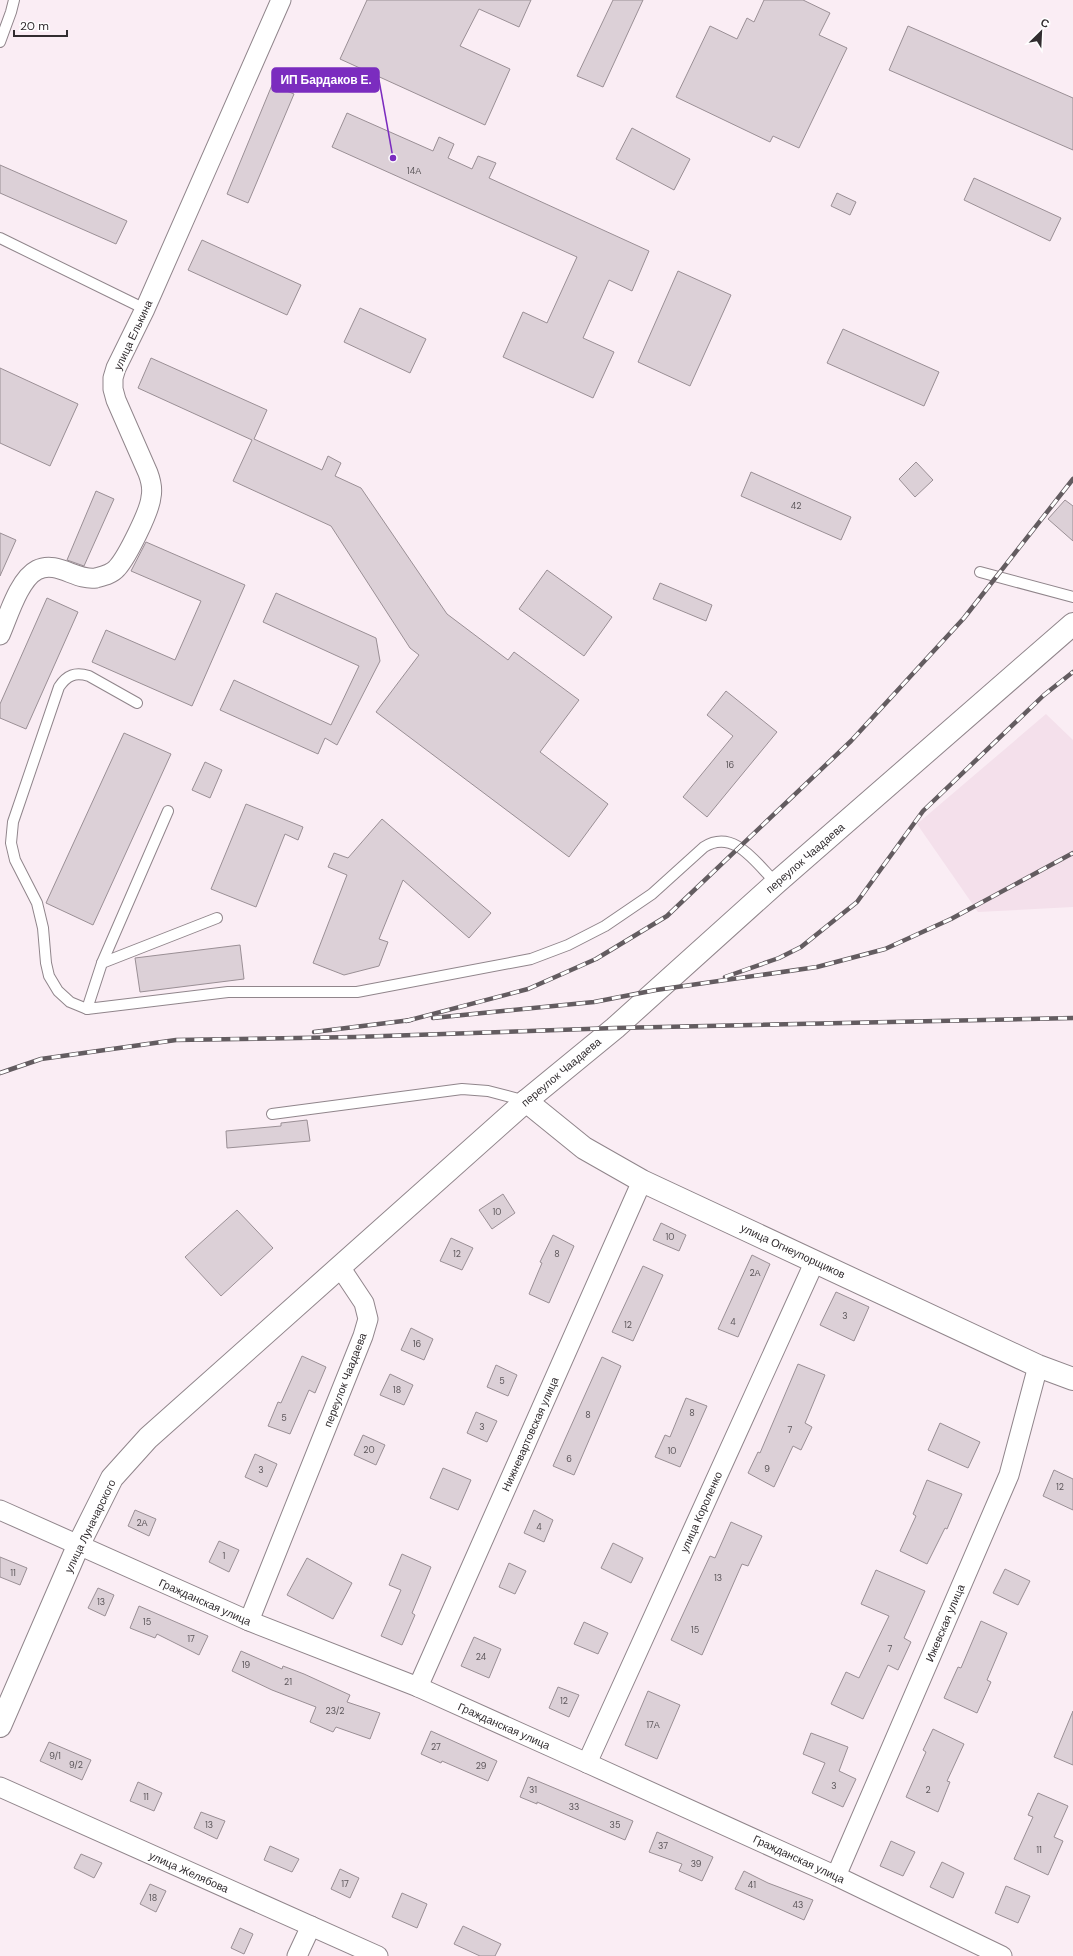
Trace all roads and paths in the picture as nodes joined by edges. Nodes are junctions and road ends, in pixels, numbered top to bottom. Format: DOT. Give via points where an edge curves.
graph roads {
  1 [pos="14,0"];
  2 [pos="281,0"];
  3 [pos="0,42"];
  4 [pos="0,238"];
  5 [pos="145,309"];
  6 [pos="980,572"];
  7 [pos="1073,597"];
  8 [pos="1073,624"];
  9 [pos="0,635"];
  10 [pos="137,703"];
  11 [pos="168,812"];
  12 [pos="776,883"];
  13 [pos="217,918"];
  14 [pos="102,964"];
  15 [pos="87,1009"];
  16 [pos="526,1100"];
  17 [pos="272,1114"];
  18 [pos="642,1181"];
  19 [pos="815,1261"];
  20 [pos="340,1267"];
  21 [pos="1038,1366"];
  22 [pos="1073,1379"];
  23 [pos="0,1510"];
  24 [pos="78,1546"];
  25 [pos="249,1621"];
  26 [pos="418,1688"];
  27 [pos="0,1726"];
  28 [pos="587,1763"];
  29 [pos="0,1787"];
  30 [pos="836,1876"];
  31 [pos="311,1926"];
  32 [pos="297,1956"];
  33 [pos="378,1956"];
  34 [pos="1002,1956"];
  1 -- 3 [label="lane"];
  2 -- 5 [label="street, улица Елькина"];
  4 -- 5 [label="lane"];
  5 -- 9 [label="street, улица Елькина" via="116,368 113,389 152,485 147,510 124,559 116,569 106,575 94,578 48,567 38,569 28,576"];
  6 -- 7 [label="lane"];
  8 -- 12 [label="street, переулок Чаадаева"];
  10 -- 15 [label="lane" via="80,673 64,679 59,687 13,822 11,842 15,860 37,903 49,976 58,991 70,1002"];
  11 -- 14 [label="lane"];
  12 -- 15 [label="lane" via="740,847 722,840 704,847 652,894 605,926 568,945 531,959 357,992 228,992"];
  12 -- 16 [label="street, переулок Чаадаева" via="614,1028"];
  13 -- 14 [label="lane"];
  14 -- 15 [label="lane"];
  16 -- 17 [label="lane" via="488,1091 462,1089"];
  16 -- 18 [label="street, улица Огнеупорщиков" via="584,1148"];
  16 -- 20 [label="street, переулок Чаадаева"];
  18 -- 19 [label="street, улица Огнеупорщиков"];
  18 -- 26 [label="street, Нижневартовская улица"];
  19 -- 21 [label="street, улица Огнеупорщиков"];
  19 -- 28 [label="street, улица Короленко"];
  20 -- 24 [label="street, улица Луначарского" via="148,1438 112,1478"];
  20 -- 25 [label="street, переулок Чаадаева" via="364,1303 368,1319"];
  21 -- 22 [label="street, улица Огнеупорщиков"];
  21 -- 30 [label="street, Ижевская улица" via="1009,1475"];
  23 -- 24 [label="street, Гражданская улица"];
  24 -- 25 [label="street, Гражданская улица"];
  24 -- 27 [label="street, улица Луначарского"];
  25 -- 26 [label="street, Гражданская улица"];
  26 -- 28 [label="street, Гражданская улица"];
  28 -- 30 [label="street, Гражданская улица"];
  29 -- 31 [label="street, улица Желябова"];
  30 -- 34 [label="street, Гражданская улица"];
  31 -- 32 [label="street"];
  31 -- 33 [label="street, улица Желябова"];
}
